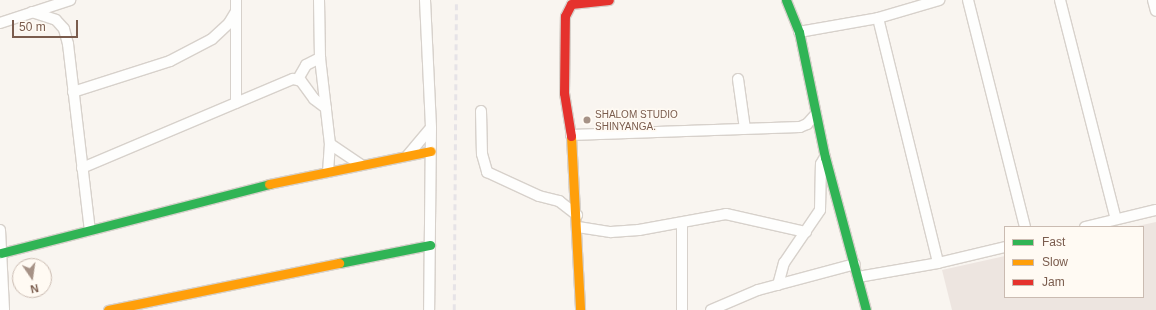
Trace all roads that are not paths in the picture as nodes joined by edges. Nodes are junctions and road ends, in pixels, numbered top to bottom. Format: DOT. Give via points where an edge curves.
graph roads {
  1 [pos="70,0"];
  2 [pos="236,0"];
  3 [pos="320,0"];
  4 [pos="425,0"];
  5 [pos="608,0"];
  6 [pos="786,0"];
  7 [pos="939,0"];
  8 [pos="968,0"];
  9 [pos="1060,0"];
  10 [pos="1153,0"];
  11 [pos="920,3"];
  12 [pos="566,4"];
  13 [pos="1156,11"];
  14 [pos="32,12"];
  15 [pos="235,13"];
  16 [pos="878,18"];
  17 [pos="0,23"];
  18 [pos="799,32"];
  19 [pos="320,58"];
  20 [pos="298,79"];
  21 [pos="738,79"];
  22 [pos="73,92"];
  23 [pos="236,103"];
  24 [pos="326,108"];
  25 [pos="480,111"];
  26 [pos="815,115"];
  27 [pos="431,128"];
  28 [pos="745,129"];
  29 [pos="571,135"];
  30 [pos="330,144"];
  31 [pos="431,151"];
  32 [pos="825,156"];
  33 [pos="406,158"];
  34 [pos="361,165"];
  35 [pos="82,168"];
  36 [pos="328,172"];
  37 [pos="1156,210"];
  38 [pos="577,215"];
  39 [pos="1116,220"];
  40 [pos="682,223"];
  41 [pos="1025,226"];
  42 [pos="1089,226"];
  43 [pos="578,227"];
  44 [pos="0,230"];
  45 [pos="90,230"];
  46 [pos="806,232"];
  47 [pos="430,245"];
  48 [pos="1004,247"];
  49 [pos="1,253"];
  50 [pos="938,263"];
  51 [pos="855,264"];
  52 [pos="858,277"];
  53 [pos="778,285"];
  54 [pos="4,310"];
  55 [pos="108,310"];
  56 [pos="429,310"];
  57 [pos="580,310"];
  58 [pos="682,310"];
  59 [pos="711,310"];
  60 [pos="866,310"];
  1 -- 14 [label="street"];
  2 -- 15 [label="street"];
  3 -- 19 [label="street"];
  4 -- 27 [label="street"];
  5 -- 12 [label="street"];
  6 -- 18 [label="street"];
  7 -- 11 [label="street"];
  8 -- 41 [label="street"];
  9 -- 39 [label="street"];
  10 -- 13 [label="street"];
  11 -- 16 [label="street"];
  12 -- 29 [label="street" via="564,93"];
  14 -- 17 [label="street"];
  14 -- 22 [label="street" via="56,20 64,29"];
  15 -- 22 [label="street" via="229,23 212,39 170,61"];
  15 -- 23 [label="street"];
  16 -- 18 [label="street"];
  16 -- 50 [label="street"];
  18 -- 26 [label="street"];
  19 -- 20 [label="street" via="306,65"];
  19 -- 24 [label="street"];
  20 -- 23 [label="street"];
  20 -- 24 [label="street"];
  21 -- 28 [label="street"];
  22 -- 35 [label="street"];
  23 -- 35 [label="street"];
  24 -- 30 [label="street"];
  25 -- 38 [label="street" via="482,154 487,172 539,196 559,201"];
  26 -- 28 [label="street" via="800,127"];
  26 -- 32 [label="street"];
  27 -- 31 [label="street"];
  27 -- 33 [label="street"];
  28 -- 29 [label="street"];
  29 -- 38 [label="street"];
  30 -- 34 [label="street"];
  30 -- 36 [label="street"];
  31 -- 33 [label="street"];
  31 -- 47 [label="street"];
  32 -- 46 [label="street" via="821,164 820,210"];
  32 -- 51 [label="street"];
  33 -- 34 [label="street"];
  34 -- 36 [label="street"];
  35 -- 45 [label="street"];
  36 -- 45 [label="street" via="211,198"];
  37 -- 39 [label="street"];
  38 -- 43 [label="street"];
  39 -- 42 [label="street"];
  40 -- 43 [label="street" via="611,232"];
  40 -- 46 [label="street" via="726,214"];
  40 -- 58 [label="street"];
  43 -- 57 [label="street"];
  44 -- 49 [label="street"];
  45 -- 49 [label="street"];
  46 -- 53 [label="street" via="784,263"];
  47 -- 55 [label="street" via="386,256 304,268 193,294"];
  47 -- 56 [label="street"];
  48 -- 50 [label="street"];
  49 -- 54 [label="street"];
  50 -- 52 [label="street"];
  51 -- 52 [label="street"];
  51 -- 53 [label="street"];
  52 -- 60 [label="street"];
  53 -- 59 [label="street" via="734,298"];
}
